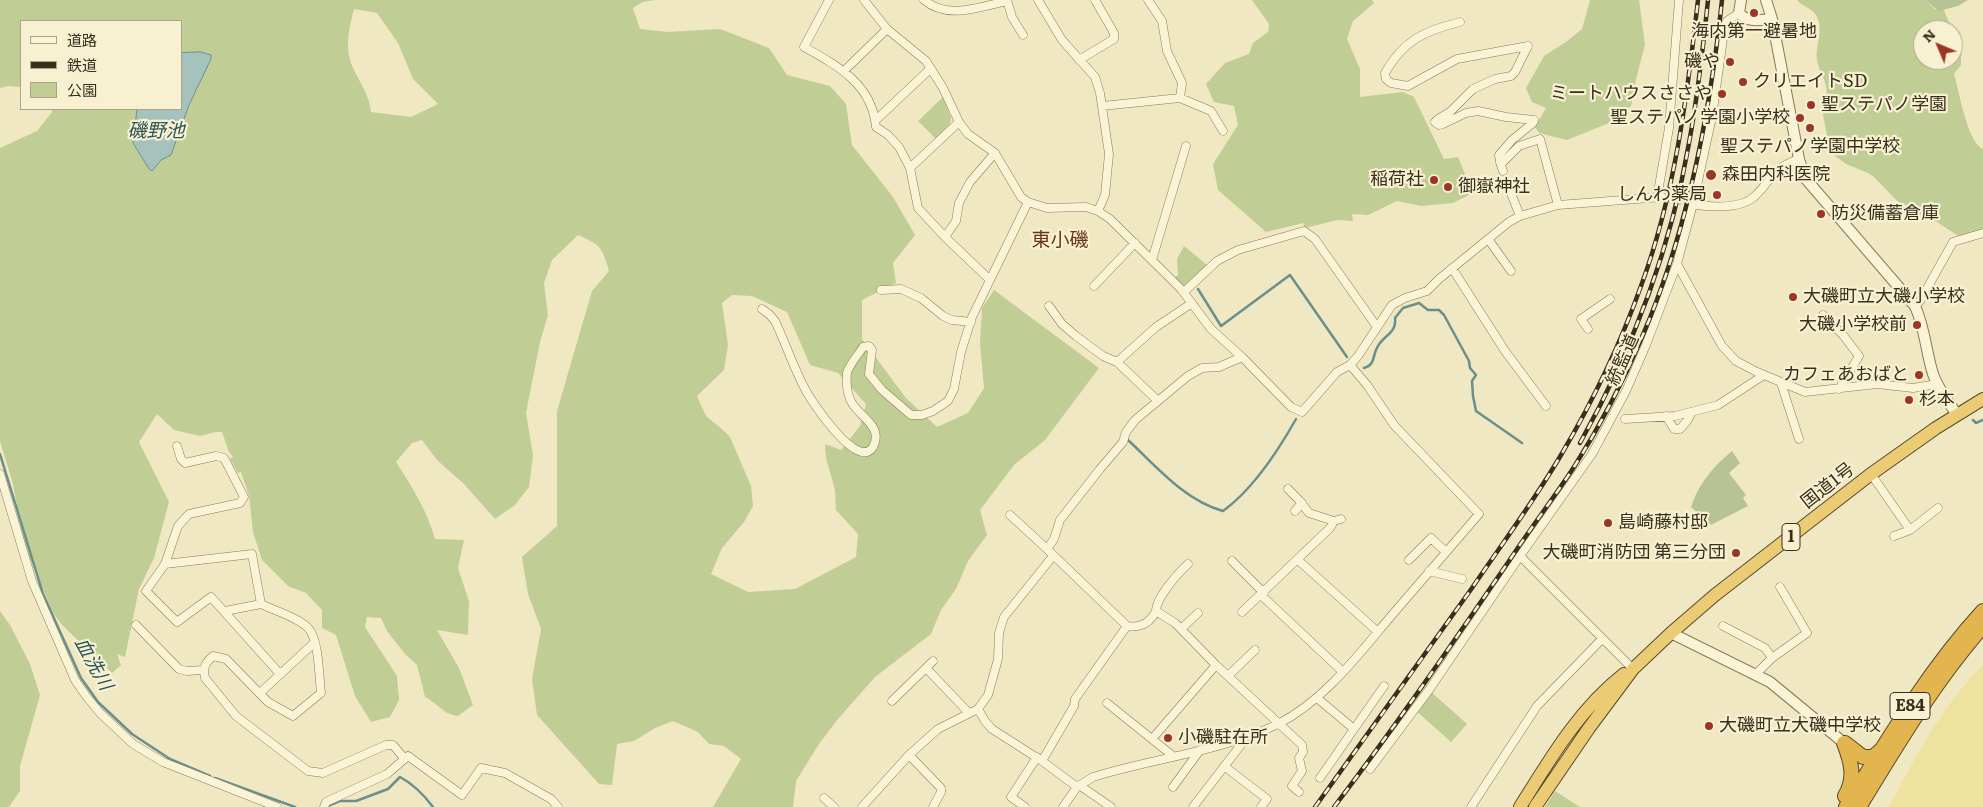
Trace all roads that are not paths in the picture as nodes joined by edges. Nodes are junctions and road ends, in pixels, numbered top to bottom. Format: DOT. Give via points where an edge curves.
graph roads {
  1 [pos="829,0"];
  2 [pos="864,0"];
  3 [pos="924,0"];
  4 [pos="1038,0"];
  5 [pos="1095,0"];
  6 [pos="1148,0"];
  7 [pos="1679,0"];
  8 [pos="1742,0"];
  9 [pos="1766,0"];
  10 [pos="1007,1"];
  11 [pos="1739,13"];
  12 [pos="1772,19"];
  13 [pos="1460,22"];
  14 [pos="887,29"];
  15 [pos="1023,35"];
  16 [pos="1079,60"];
  17 [pos="930,69"];
  18 [pos="844,71"];
  19 [pos="1180,98"];
  20 [pos="1102,106"];
  21 [pos="876,120"];
  22 [pos="959,122"];
  23 [pos="1223,131"];
  24 [pos="1186,146"];
  25 [pos="995,153"];
  26 [pos="1798,159"];
  27 [pos="1500,162"];
  28 [pos="910,168"];
  29 [pos="1503,172"];
  30 [pos="1507,183"];
  31 [pos="1028,202"];
  32 [pos="1691,204"];
  33 [pos="1558,205"];
  34 [pos="1098,211"];
  35 [pos="1520,216"];
  36 [pos="1983,233"];
  37 [pos="945,237"];
  38 [pos="1488,239"];
  39 [pos="1134,243"];
  40 [pos="1152,260"];
  41 [pos="1677,264"];
  42 [pos="1452,268"];
  43 [pos="1511,271"];
  44 [pos="989,280"];
  45 [pos="1094,286"];
  46 [pos="881,290"];
  47 [pos="1184,292"];
  48 [pos="1610,299"];
  49 [pos="1192,303"];
  50 [pos="1049,306"];
  51 [pos="1915,306"];
  52 [pos="762,309"];
  53 [pos="1824,315"];
  54 [pos="971,322"];
  55 [pos="1377,327"];
  56 [pos="1588,329"];
  57 [pos="1242,357"];
  58 [pos="1117,362"];
  59 [pos="1350,364"];
  60 [pos="1764,374"];
  61 [pos="1781,382"];
  62 [pos="1937,384"];
  63 [pos="1793,387"];
  64 [pos="1839,389"];
  65 [pos="1784,396"];
  66 [pos="1983,399"];
  67 [pos="1157,400"];
  68 [pos="1546,406"];
  69 [pos="1692,412"];
  70 [pos="1957,415"];
  71 [pos="1666,416"];
  72 [pos="1625,418"];
  73 [pos="1799,440"];
  74 [pos="177,446"];
  75 [pos="0,474"];
  76 [pos="1871,474"];
  77 [pos="1288,489"];
  78 [pos="1302,503"];
  79 [pos="1938,508"];
  80 [pos="1295,510"];
  81 [pos="1010,515"];
  82 [pos="1910,530"];
  83 [pos="1894,536"];
  84 [pos="1047,549"];
  85 [pos="1446,552"];
  86 [pos="1053,556"];
  87 [pos="1520,556"];
  88 [pos="1298,560"];
  89 [pos="1409,560"];
  90 [pos="1236,562"];
  91 [pos="165,564"];
  92 [pos="1188,564"];
  93 [pos="1429,572"];
  94 [pos="1462,579"];
  95 [pos="1780,587"];
  96 [pos="1263,594"];
  97 [pos="261,604"];
  98 [pos="225,611"];
  99 [pos="1156,611"];
  100 [pos="1983,611"];
  101 [pos="1242,612"];
  102 [pos="1198,613"];
  103 [pos="136,625"];
  104 [pos="1127,626"];
  105 [pos="1723,626"];
  106 [pos="1983,626"];
  107 [pos="1181,629"];
  108 [pos="1378,632"];
  109 [pos="1671,633"];
  110 [pos="1983,638"];
  111 [pos="1602,639"];
  112 [pos="315,642"];
  113 [pos="1255,650"];
  114 [pos="1772,658"];
  115 [pos="933,661"];
  116 [pos="1216,665"];
  117 [pos="1630,665"];
  118 [pos="926,668"];
  119 [pos="203,670"];
  120 [pos="1343,672"];
  121 [pos="280,674"];
  122 [pos="1757,674"];
  123 [pos="1228,676"];
  124 [pos="1384,686"];
  125 [pos="260,692"];
  126 [pos="1380,693"];
  127 [pos="1317,698"];
  128 [pos="1388,699"];
  129 [pos="892,701"];
  130 [pos="1107,703"];
  131 [pos="978,709"];
  132 [pos="970,713"];
  133 [pos="1278,724"];
  134 [pos="1354,729"];
  135 [pos="1243,738"];
  136 [pos="1152,740"];
  137 [pos="1844,743"];
  138 [pos="1200,750"];
  139 [pos="1881,750"];
  140 [pos="909,755"];
  141 [pos="1173,756"];
  142 [pos="404,758"];
  143 [pos="1040,759"];
  144 [pos="1224,766"];
  145 [pos="1883,767"];
  146 [pos="1370,769"];
  147 [pos="1320,778"];
  148 [pos="1078,786"];
  149 [pos="1173,787"];
  150 [pos="1299,792"];
  151 [pos="824,798"];
  152 [pos="325,805"];
  153 [pos="277,807"];
  154 [pos="558,807"];
  155 [pos="834,807"];
  156 [pos="862,807"];
  157 [pos="933,807"];
  158 [pos="1025,807"];
  159 [pos="1064,807"];
  160 [pos="1111,807"];
  161 [pos="1193,807"];
  162 [pos="1261,807"];
  163 [pos="1471,807"];
  164 [pos="1520,807"];
  165 [pos="1535,807"];
  166 [pos="1838,807"];
  167 [pos="1846,807"];
  168 [pos="1859,807"];
  1 -- 18 [label="street" via="804,47"];
  2 -- 14 [label="street"];
  3 -- 10 [label="street" via="953,12"];
  4 -- 16 [label="street" via="1062,40"];
  5 -- 16 [label="street" via="1115,37"];
  6 -- 19 [label="street" via="1162,21 1167,51 1182,83"];
  7 -- 33 [label="street" via="1660,197"];
  8 -- 11 [label="street"];
  9 -- 12 [label="street"];
  10 -- 15 [label="street"];
  11 -- 12 [label="street" via="1744,19"];
  11 -- 32 [label="street, 統監道" via="1726,21 1710,132"];
  12 -- 26 [label="street"];
  13 -- 27 [label="street" via="1438,28 1410,42 1396,55 1385,76 1391,83 1408,86 1457,60 1528,46 1511,76 1473,89 1435,122 1443,124 1478,111 1534,120 1499,156"];
  14 -- 17 [label="street" via="919,54"];
  14 -- 18 [label="street"];
  16 -- 20 [label="street" via="1095,77"];
  17 -- 21 [label="street"];
  17 -- 22 [label="street"];
  18 -- 21 [label="street" via="864,91"];
  19 -- 20 [label="street"];
  19 -- 23 [label="street" via="1211,112"];
  20 -- 34 [label="street" via="1109,154 1105,195"];
  21 -- 28 [label="street" via="876,127 899,147"];
  22 -- 25 [label="street" via="968,134"];
  22 -- 28 [label="street"];
  24 -- 40 [label="street"];
  25 -- 31 [label="street" via="1021,197"];
  25 -- 37 [label="street" via="970,182 959,203 956,221"];
  26 -- 32 [label="street" via="1776,169 1762,189 1745,202 1724,206"];
  26 -- 51 [label="street" via="1804,178"];
  27 -- 29 [label="street"];
  27 -- 33 [label="street" via="1519,146 1540,139"];
  28 -- 37 [label="street" via="918,208"];
  30 -- 35 [label="street"];
  31 -- 34 [label="street" via="1047,208 1086,207"];
  31 -- 44 [label="street"];
  32 -- 41 [label="street, 統監道"];
  33 -- 35 [label="street"];
  34 -- 39 [label="street"];
  35 -- 38 [label="street"];
  36 -- 51 [label="street" via="1954,242"];
  37 -- 44 [label="street"];
  38 -- 42 [label="street"];
  38 -- 43 [label="street"];
  39 -- 40 [label="street"];
  39 -- 45 [label="street"];
  40 -- 47 [label="street"];
  41 -- 60 [label="street" via="1722,346 1736,361"];
  41 -- 87 [label="street, 統監道" via="1646,345 1610,423"];
  42 -- 55 [label="street" via="1428,291 1392,305"];
  42 -- 68 [label="street" via="1505,351"];
  44 -- 54 [label="street"];
  46 -- 54 [label="street" via="901,289 921,298 943,316"];
  47 -- 49 [label="street"];
  47 -- 55 [label="street" via="1217,262 1238,250 1304,231 1314,239"];
  48 -- 56 [label="street" via="1581,320"];
  49 -- 57 [label="street" via="1211,329"];
  49 -- 58 [label="street" via="1156,327"];
  50 -- 58 [label="street" via="1062,324 1103,356"];
  51 -- 62 [label="street"];
  52 -- 54 [label="street" via="775,321 804,387 820,412 854,450 862,453 870,451 875,434 871,423 852,403 847,390 847,372 863,347 869,346 872,350 869,374 882,390 911,416 922,415 948,401"];
  53 -- 64 [label="street" via="1859,356"];
  55 -- 59 [label="street"];
  57 -- 59 [label="street" via="1302,415 1337,372"];
  57 -- 67 [label="street" via="1219,367 1202,368"];
  58 -- 67 [label="street"];
  59 -- 85 [label="street" via="1394,425 1482,516"];
  60 -- 61 [label="street"];
  60 -- 69 [label="street" via="1718,405"];
  61 -- 63 [label="street"];
  61 -- 65 [label="street"];
  62 -- 64 [label="street" via="1913,388 1885,384"];
  62 -- 70 [label="street"];
  63 -- 64 [label="street" via="1806,392"];
  63 -- 65 [label="street"];
  65 -- 73 [label="street"];
  66 -- 70 [label="highway, 国道1号 / 1"];
  67 -- 84 [label="street" via="1135,420 1123,442 1060,520"];
  69 -- 71 [label="street"];
  69 -- 71 [label="street" via="1680,429 1671,427"];
  70 -- 76 [label="highway, 国道1号 / 1"];
  71 -- 72 [label="street"];
  74 -- 91 [label="street" via="185,463 216,456 224,458 244,497 240,503 189,514 178,526"];
  75 -- 153 [label="street" via="32,581 75,680 100,713 133,744 163,762"];
  76 -- 82 [label="street"];
  76 -- 109 [label="highway, 国道1号 / 1"];
  77 -- 78 [label="street"];
  78 -- 80 [label="street"];
  78 -- 88 [label="street" via="1309,513 1337,520"];
  79 -- 82 [label="street"];
  81 -- 84 [label="street"];
  82 -- 83 [label="street"];
  84 -- 86 [label="street"];
  85 -- 89 [label="street" via="1431,538"];
  85 -- 93 [label="street"];
  86 -- 104 [label="street"];
  86 -- 131 [label="street" via="1004,617 998,659 988,695"];
  87 -- 111 [label="street"];
  87 -- 146 [label="street, 統監道" via="1429,690"];
  88 -- 96 [label="street"];
  88 -- 108 [label="street"];
  90 -- 96 [label="street"];
  91 -- 97 [label="street" via="252,554"];
  91 -- 98 [label="street" via="146,591 177,622 211,597"];
  92 -- 99 [label="street" via="1162,594"];
  93 -- 94 [label="street"];
  93 -- 108 [label="street"];
  95 -- 114 [label="street" via="1807,633"];
  96 -- 101 [label="street"];
  96 -- 120 [label="street"];
  97 -- 98 [label="street"];
  97 -- 112 [label="street" via="303,624"];
  98 -- 121 [label="street"];
  99 -- 104 [label="street" via="1142,626"];
  99 -- 107 [label="street"];
  100 -- 139 [label="highway, E84" via="1933,671"];
  102 -- 107 [label="street"];
  103 -- 119 [label="street" via="179,669"];
  104 -- 143 [label="street" via="1076,699"];
  105 -- 114 [label="street" via="1765,648"];
  106 -- 145 [label="highway, E84" via="1932,690"];
  107 -- 116 [label="street"];
  108 -- 120 [label="street"];
  109 -- 117 [label="highway, 国道1号 / 1"];
  109 -- 122 [label="street"];
  110 -- 145 [label="highway"];
  111 -- 117 [label="street"];
  111 -- 163 [label="street" via="1537,706"];
  112 -- 121 [label="street"];
  112 -- 125 [label="street" via="321,693 293,716 268,702"];
  113 -- 123 [label="street"];
  114 -- 122 [label="street"];
  115 -- 118 [label="street"];
  116 -- 123 [label="street"];
  116 -- 136 [label="street"];
  117 -- 164 [label="highway, 国道1号 / 1" via="1579,718"];
  117 -- 165 [label="highway, 国道1号 / 1"];
  118 -- 129 [label="street"];
  118 -- 132 [label="street"];
  119 -- 125 [label="street" via="206,661 213,656 226,659"];
  119 -- 142 [label="street" via="205,678 236,716 308,771 323,773 386,745 393,745"];
  120 -- 127 [label="street"];
  121 -- 125 [label="street"];
  122 -- 137 [label="street"];
  123 -- 133 [label="street"];
  124 -- 126 [label="street"];
  126 -- 128 [label="street"];
  126 -- 134 [label="street"];
  127 -- 133 [label="street"];
  127 -- 134 [label="street"];
  130 -- 136 [label="street"];
  131 -- 132 [label="street"];
  131 -- 143 [label="street" via="992,729"];
  132 -- 140 [label="street" via="938,729"];
  133 -- 135 [label="street"];
  133 -- 150 [label="street" via="1302,745 1303,752 1299,758 1302,771 1290,785"];
  134 -- 147 [label="street"];
  135 -- 138 [label="street"];
  135 -- 144 [label="street"];
  136 -- 141 [label="street"];
  137 -- 139 [label="highway" via="1864,758 1873,757"];
  137 -- 166 [label="highway" via="1852,777"];
  138 -- 141 [label="street"];
  138 -- 149 [label="street"];
  139 -- 167 [label="highway, E84"];
  140 -- 156 [label="street"];
  140 -- 157 [label="street" via="941,788"];
  141 -- 148 [label="street" via="1112,771"];
  142 -- 152 [label="street" via="388,774"];
  142 -- 154 [label="street" via="408,756 462,795 481,768 505,773 551,799"];
  143 -- 148 [label="street"];
  143 -- 158 [label="street" via="1011,797"];
  144 -- 161 [label="street"];
  144 -- 162 [label="street" via="1267,798"];
  145 -- 168 [label="highway, E84"];
  148 -- 159 [label="street"];
  148 -- 160 [label="street"];
  151 -- 155 [label="street"];
}
